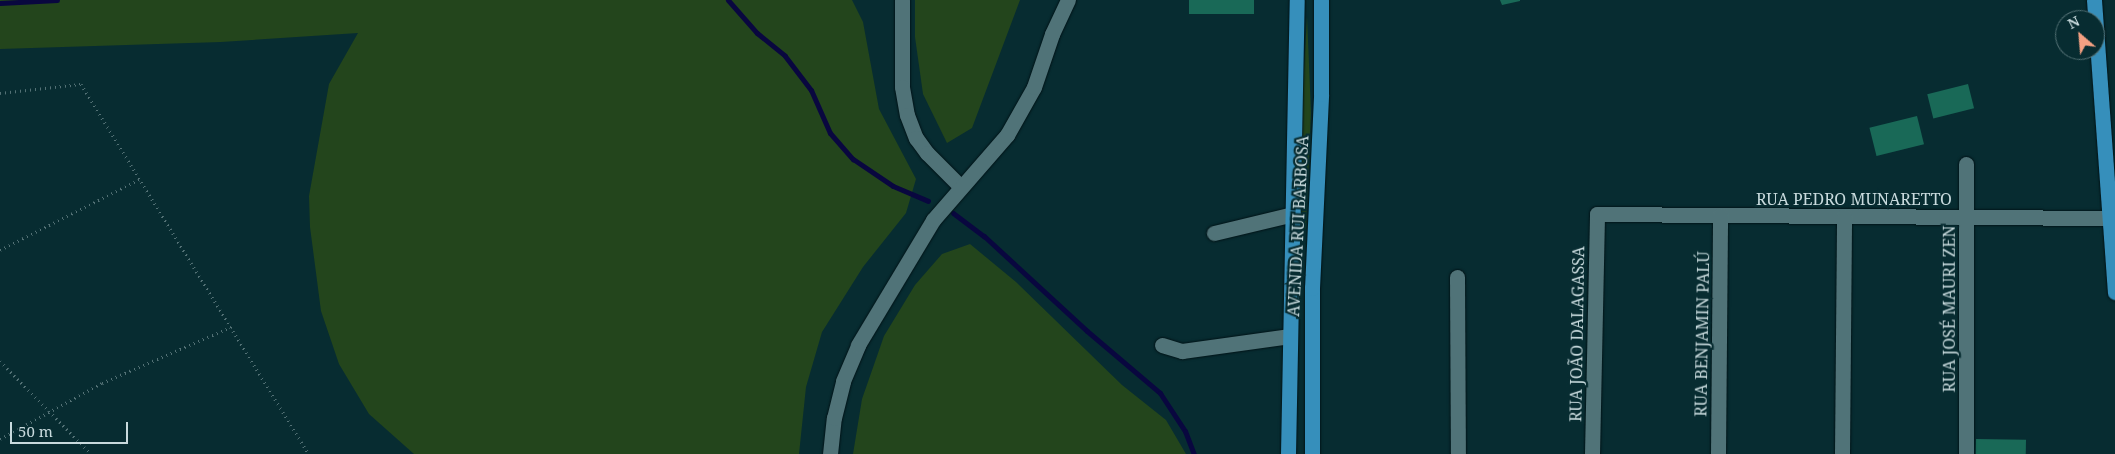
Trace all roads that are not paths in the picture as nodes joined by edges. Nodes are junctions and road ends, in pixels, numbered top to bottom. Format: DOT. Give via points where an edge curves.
graph roads {
  1 [pos="902,0"];
  2 [pos="1068,0"];
  3 [pos="1297,0"];
  4 [pos="1321,0"];
  5 [pos="2094,0"];
  6 [pos="1966,164"];
  7 [pos="961,188"];
  8 [pos="1293,214"];
  9 [pos="1597,214"];
  10 [pos="1720,215"];
  11 [pos="1844,216"];
  12 [pos="1966,217"];
  13 [pos="2110,218"];
  14 [pos="1214,233"];
  15 [pos="1457,277"];
  16 [pos="2115,292"];
  17 [pos="1290,336"];
  18 [pos="1162,345"];
  19 [pos="830,454"];
  20 [pos="1288,454"];
  21 [pos="1312,454"];
  22 [pos="1458,454"];
  23 [pos="1592,454"];
  24 [pos="1718,454"];
  25 [pos="1842,454"];
  26 [pos="1966,454"];
  1 -- 7 [label="street" via="902,87 907,115 916,138 927,153"];
  2 -- 7 [label="street" via="1021,112 991,156"];
  3 -- 8 [label="main road, AVENIDA RUI BARBOSA"];
  4 -- 21 [label="main road, AVENIDA RUI BARBOSA" via="1320,118 1312,288"];
  5 -- 13 [label="main road"];
  6 -- 12 [label="street, RUA JOSÉ MAURI ZEN"];
  7 -- 19 [label="street" via="933,220 858,345 838,399"];
  8 -- 14 [label="street"];
  8 -- 17 [label="main road, AVENIDA RUI BARBOSA"];
  9 -- 10 [label="street, RUA PEDRO MUNARETTO"];
  9 -- 23 [label="street, RUA JOÃO DALAGASSA"];
  10 -- 11 [label="street, RUA PEDRO MUNARETTO"];
  10 -- 24 [label="street, RUA BENJAMIN PALÚ"];
  11 -- 12 [label="street, RUA PEDRO MUNARETTO"];
  11 -- 25 [label="street"];
  12 -- 13 [label="street, RUA PEDRO MUNARETTO"];
  12 -- 26 [label="street, RUA JOSÉ MAURI ZEN"];
  13 -- 16 [label="main road"];
  15 -- 22 [label="street"];
  17 -- 18 [label="street" via="1182,351"];
  17 -- 20 [label="main road, AVENIDA RUI BARBOSA"];
}
